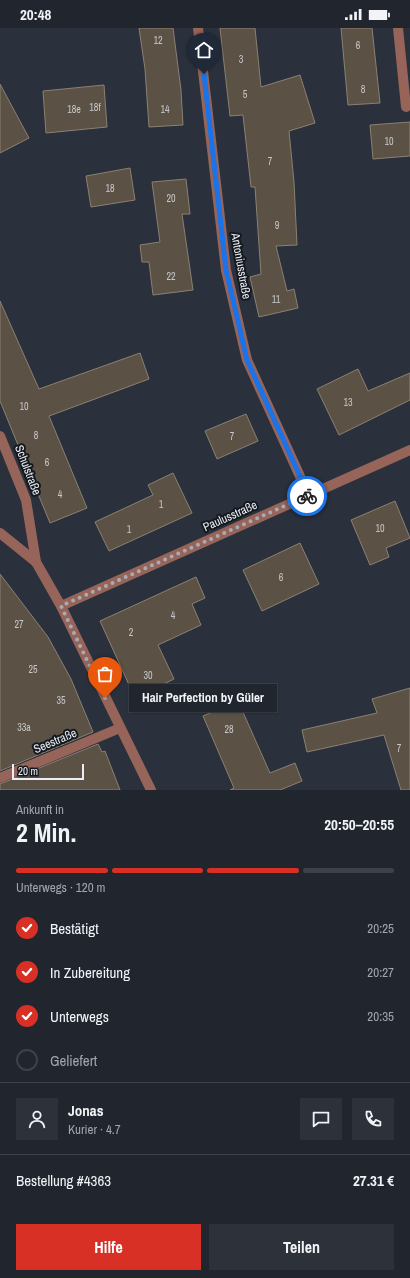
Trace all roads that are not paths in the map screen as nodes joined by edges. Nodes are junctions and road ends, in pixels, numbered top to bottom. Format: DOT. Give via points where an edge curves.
graph roads {
  1 [pos="198,28"];
  2 [pos="398,28"];
  3 [pos="406,107"];
  4 [pos="0,436"];
  5 [pos="410,450"];
  6 [pos="309,496"];
  7 [pos="0,533"];
  8 [pos="36,562"];
  9 [pos="61,606"];
  10 [pos="120,728"];
  11 [pos="0,778"];
  12 [pos="151,790"];
  1 -- 6 [label="street, Antoniusstraße" via="226,270 247,360"];
  2 -- 3 [label="street"];
  4 -- 8 [label="street, Schulstraße" via="26,500"];
  5 -- 6 [label="street, Paulusstraße"];
  6 -- 9 [label="street, Paulusstraße"];
  7 -- 8 [label="street"];
  8 -- 9 [label="street"];
  9 -- 10 [label="street"];
  10 -- 11 [label="street, Seestraße"];
  10 -- 12 [label="street"];
}
